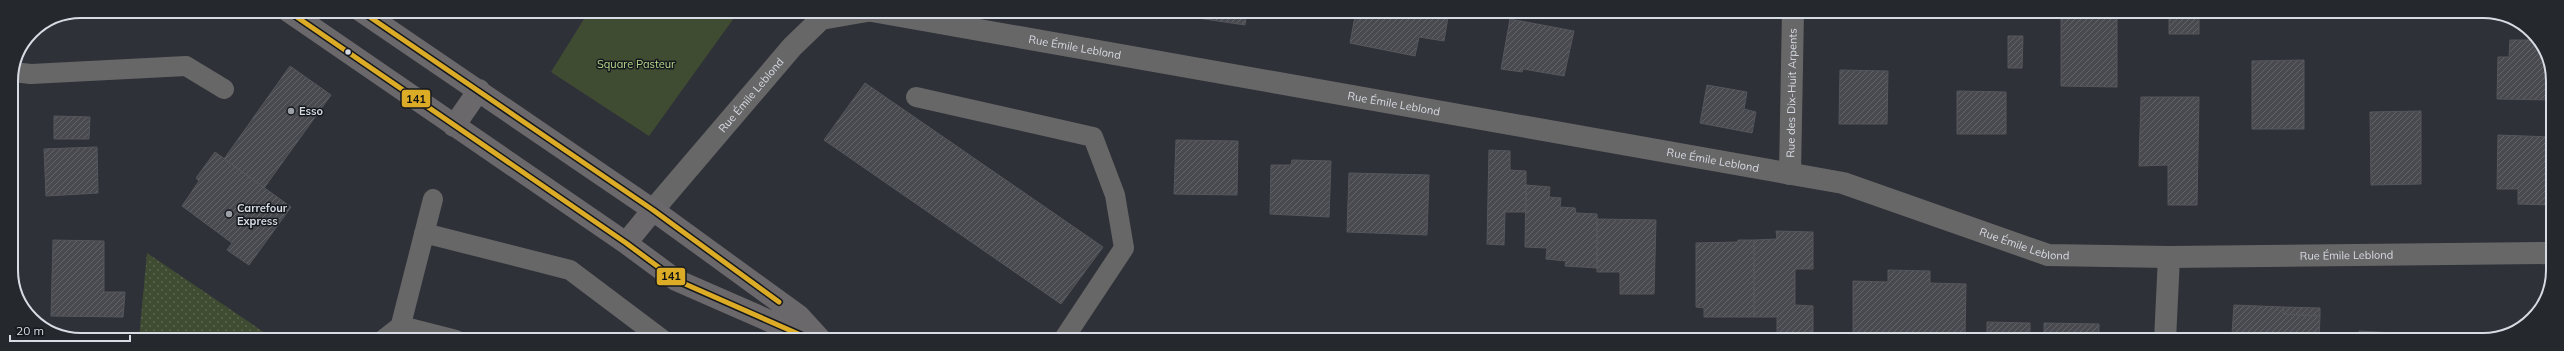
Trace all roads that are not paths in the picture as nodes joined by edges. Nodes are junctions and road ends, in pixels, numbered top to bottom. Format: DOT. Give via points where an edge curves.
graph roads {
  1 [pos="298,18"];
  2 [pos="371,18"];
  3 [pos="818,18"];
  4 [pos="911,18"];
  5 [pos="1793,18"];
  6 [pos="19,73"];
  7 [pos="224,89"];
  8 [pos="479,90"];
  9 [pos="916,97"];
  10 [pos="454,126"];
  11 [pos="1790,174"];
  12 [pos="433,199"];
  13 [pos="653,210"];
  14 [pos="424,233"];
  15 [pos="626,243"];
  16 [pos="2546,253"];
  17 [pos="2169,257"];
  18 [pos="399,333"];
  19 [pos="654,333"];
  20 [pos="797,333"];
  21 [pos="815,333"];
  22 [pos="1068,333"];
  23 [pos="2165,333"];
  1 -- 10 [label="main road"];
  2 -- 8 [label="main road"];
  3 -- 13 [label="street, Rue Émile Leblond"];
  4 -- 11 [label="street, Rue Émile Leblond"];
  5 -- 11 [label="street, Rue des Dix-Huit Arpents"];
  6 -- 7 [label="lane" via="186,66"];
  8 -- 10 [label="main road"];
  8 -- 13 [label="main road"];
  9 -- 22 [label="lane" via="1093,137 1115,195 1124,248"];
  10 -- 15 [label="main road"];
  11 -- 17 [label="street, Rue Émile Leblond" via="1843,184 2048,255"];
  12 -- 14 [label="lane"];
  13 -- 15 [label="main road"];
  13 -- 21 [label="main road" via="799,316"];
  14 -- 18 [label="lane"];
  14 -- 19 [label="lane" via="570,270"];
  15 -- 20 [label="main road" via="676,280"];
  16 -- 17 [label="street, Rue Émile Leblond"];
  17 -- 23 [label="street"];
}
